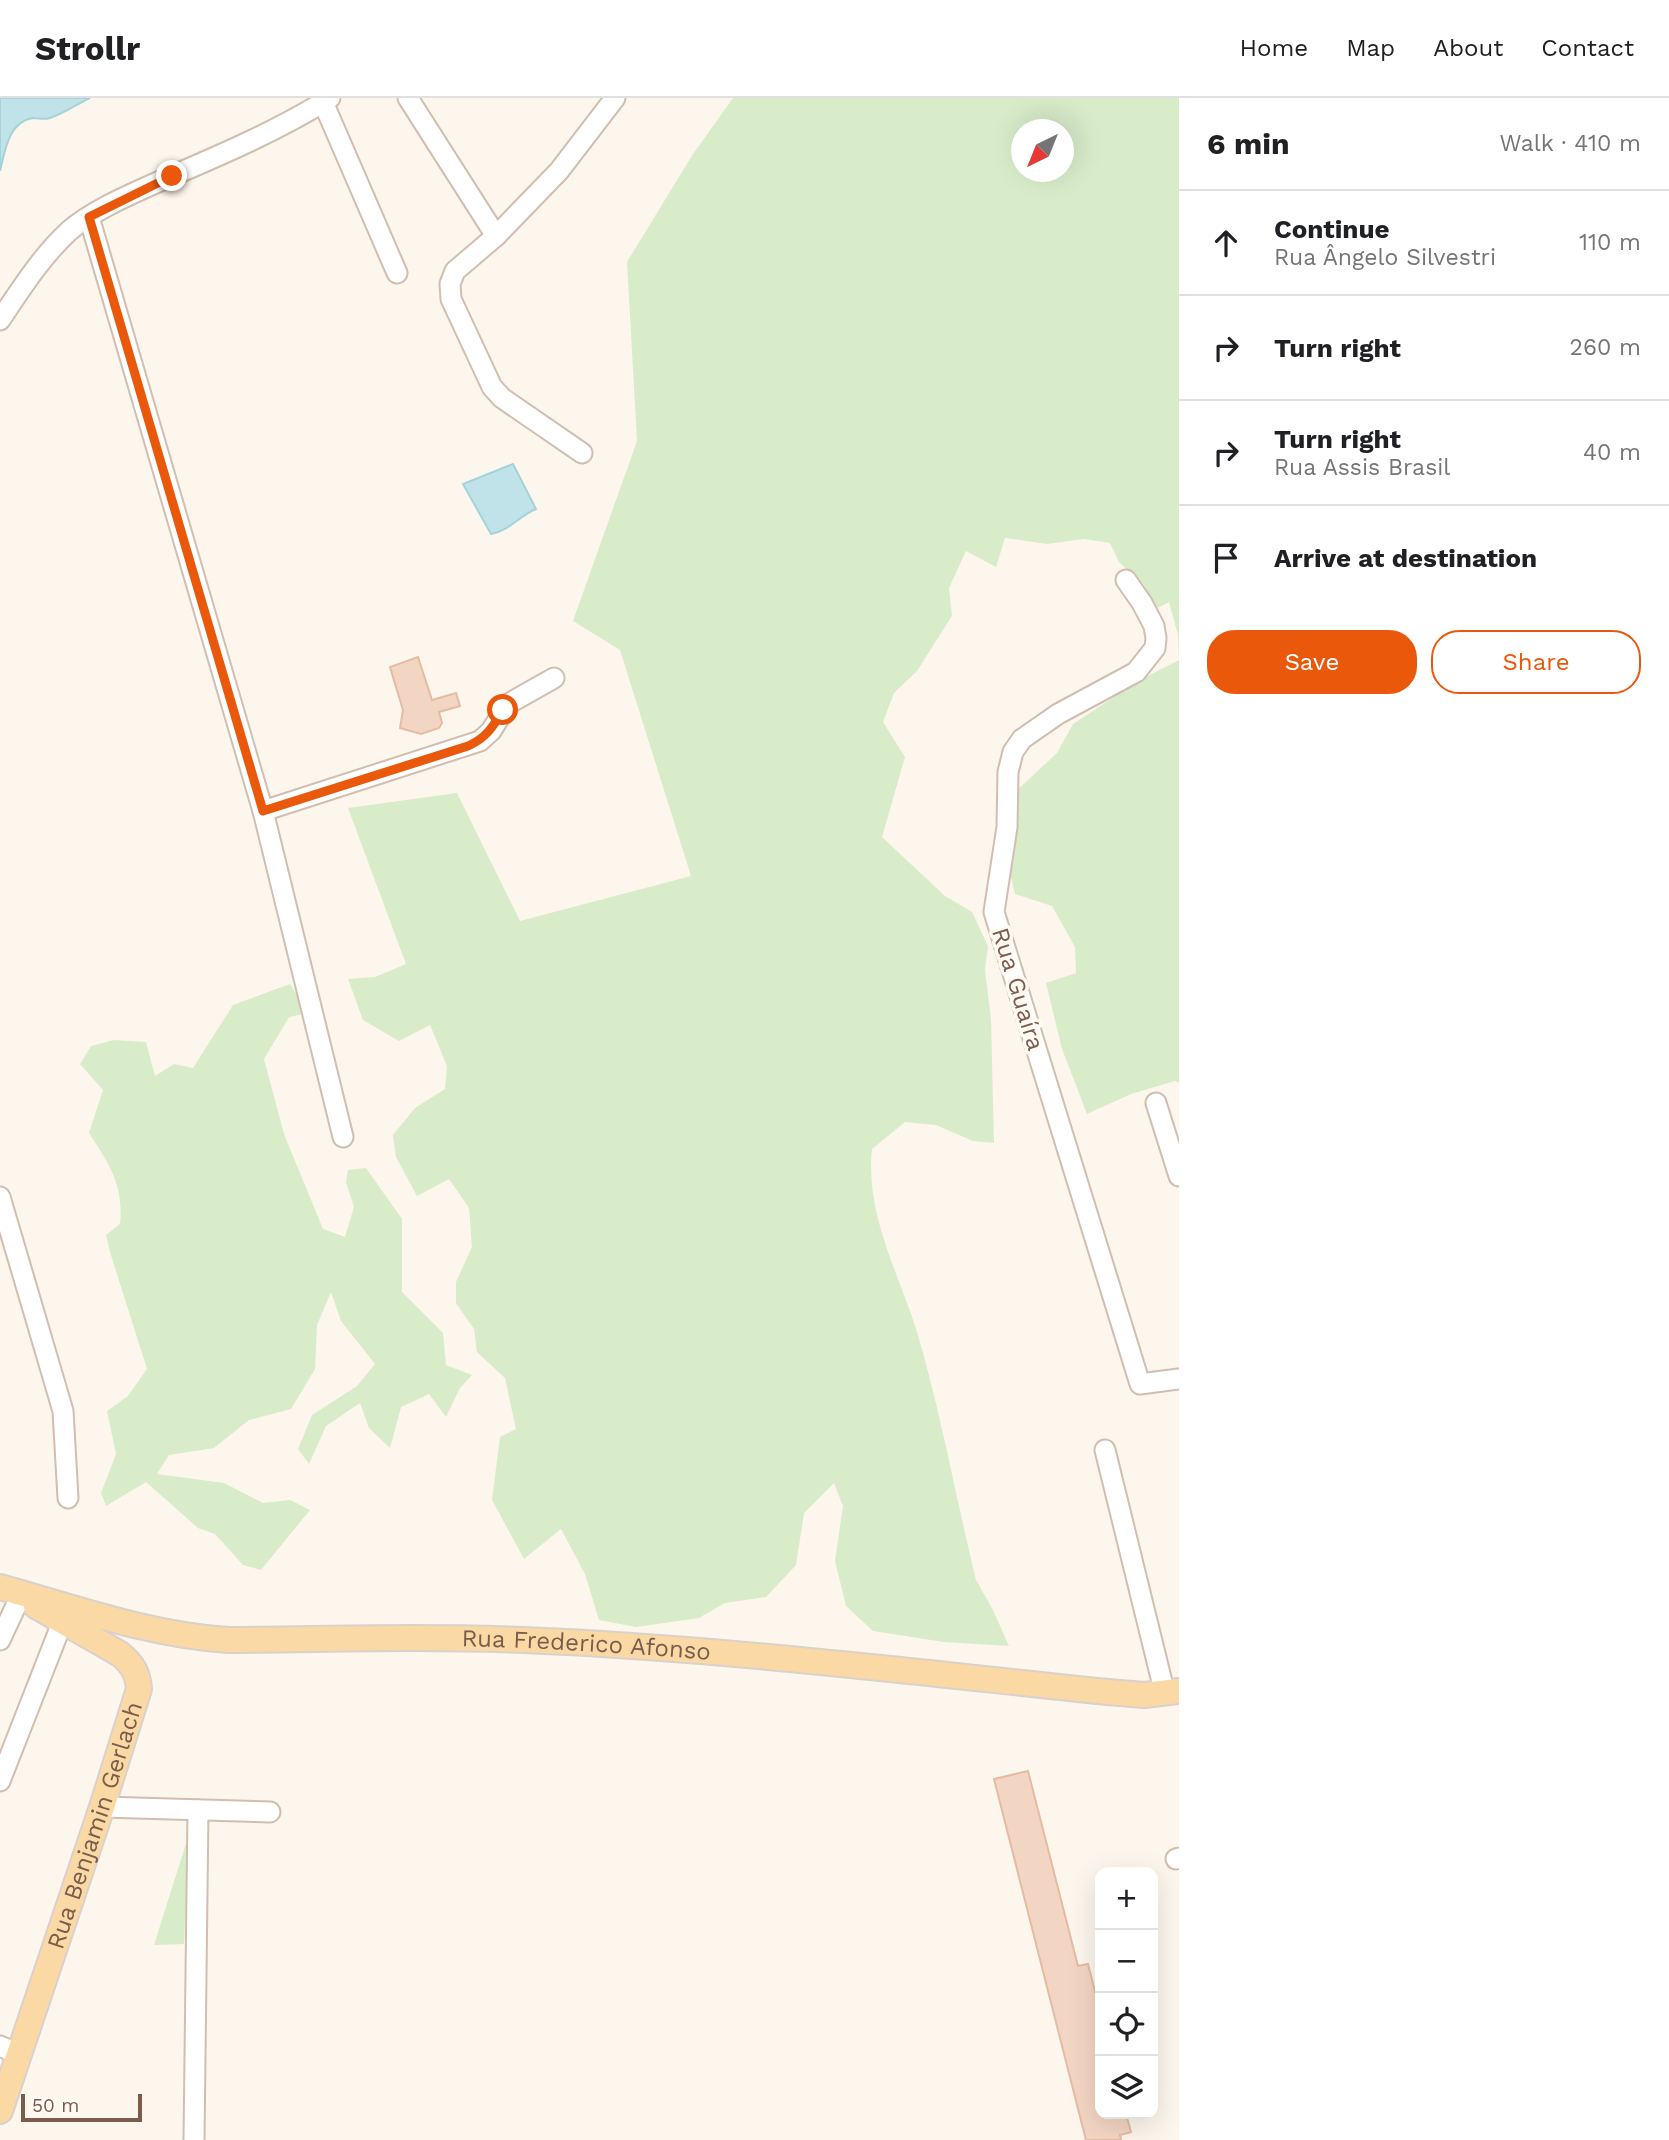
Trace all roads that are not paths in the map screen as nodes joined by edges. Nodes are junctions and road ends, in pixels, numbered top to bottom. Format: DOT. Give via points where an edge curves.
graph roads {
  1 [pos="408,98"];
  2 [pos="614,98"];
  3 [pos="327,100"];
  4 [pos="89,217"];
  5 [pos="496,236"];
  6 [pos="397,273"];
  7 [pos="0,320"];
  8 [pos="582,453"];
  9 [pos="1126,580"];
  10 [pos="554,678"];
  11 [pos="263,811"];
  12 [pos="1156,1103"];
  13 [pos="343,1137"];
  14 [pos="1179,1176"];
  15 [pos="0,1197"];
  16 [pos="1179,1379"];
  17 [pos="1105,1450"];
  18 [pos="68,1498"];
  19 [pos="11,1590"];
  20 [pos="62,1623"];
  21 [pos="0,1640"];
  22 [pos="1172,1692"];
  23 [pos="0,1782"];
  24 [pos="102,1807"];
  25 [pos="198,1810"];
  26 [pos="271,1812"];
  27 [pos="9,2050"];
  28 [pos="0,2112"];
  29 [pos="194,2140"];
  1 -- 5 [label="street"];
  2 -- 5 [label="street" via="559,171"];
  3 -- 4 [label="street" via="271,132"];
  3 -- 6 [label="street"];
  4 -- 7 [label="street" via="50,251"];
  4 -- 11 [label="street"];
  5 -- 8 [label="street" via="455,271 451,299 492,387"];
  9 -- 16 [label="street, Rua Guaíra" via="1154,626 1155,648 1136,672 1058,714 1022,739 1013,752 994,912 1140,1384"];
  10 -- 11 [label="street" via="509,705 480,741"];
  11 -- 13 [label="street"];
  12 -- 14 [label="street"];
  15 -- 18 [label="street" via="63,1411"];
  17 -- 22 [label="street"];
  19 -- 20 [label="main road, Rua Benjamin Gerlach"];
  19 -- 21 [label="street"];
  19 -- 22 [label="main road, Rua Frederico Afonso" via="133,1626 197,1638 538,1640 707,1651 1108,1692"];
  20 -- 23 [label="street"];
  20 -- 24 [label="main road, Rua Benjamin Gerlach" via="120,1654 132,1663 139,1679"];
  24 -- 25 [label="street"];
  24 -- 27 [label="main road, Rua Benjamin Gerlach"];
  25 -- 26 [label="street"];
  25 -- 29 [label="street"];
  27 -- 28 [label="main road, Rua Benjamin Gerlach"];
}
